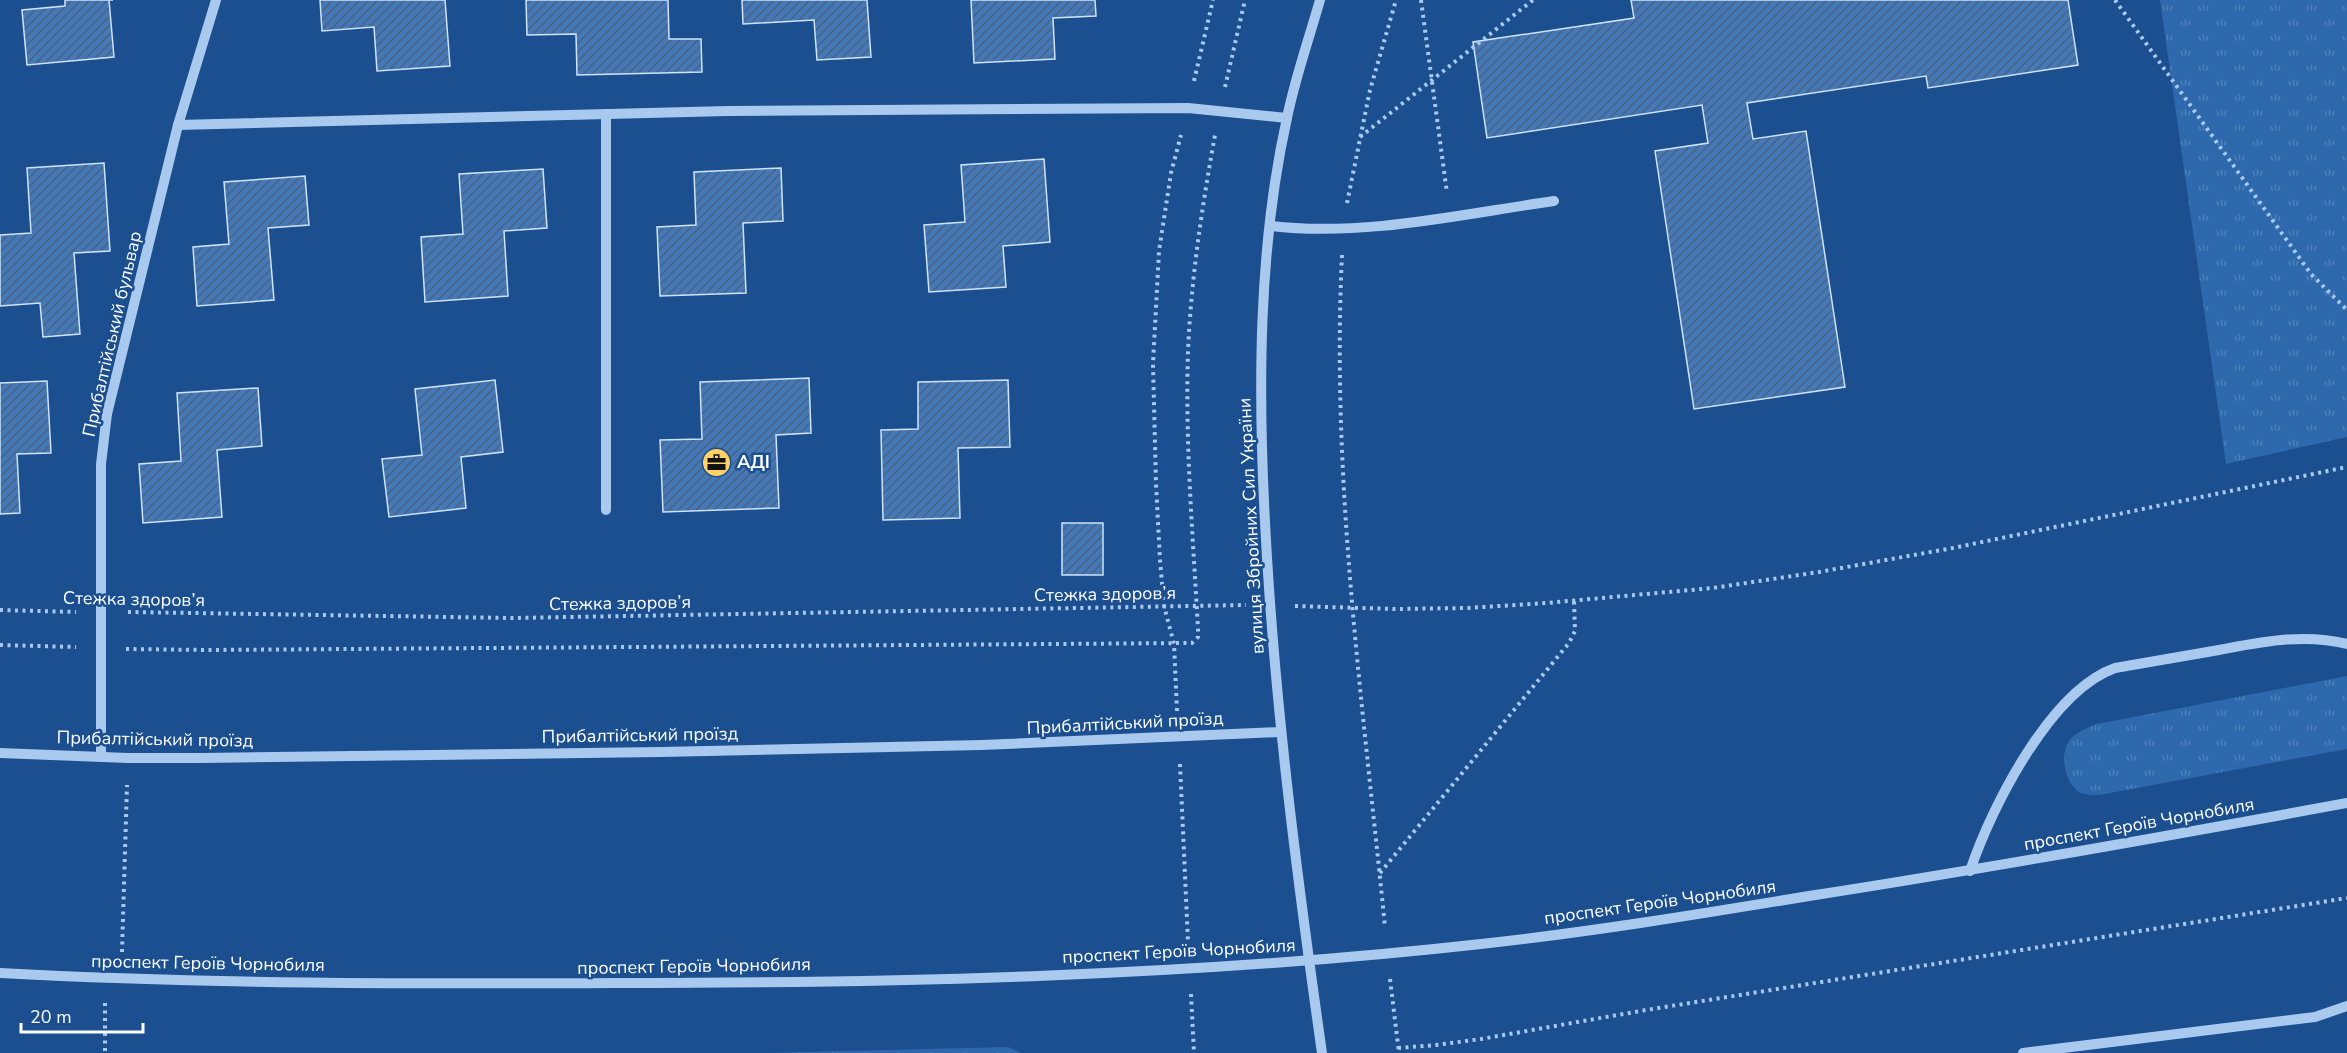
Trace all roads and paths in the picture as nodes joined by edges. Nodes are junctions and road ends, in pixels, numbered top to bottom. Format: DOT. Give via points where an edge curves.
graph roads {
  1 [pos="216,0"];
  2 [pos="1213,0"];
  3 [pos="1245,0"];
  4 [pos="1320,0"];
  5 [pos="1396,0"];
  6 [pos="1421,0"];
  7 [pos="1533,0"];
  8 [pos="2115,0"];
  9 [pos="1432,80"];
  10 [pos="1188,108"];
  11 [pos="1220,111"];
  12 [pos="606,114"];
  13 [pos="1287,118"];
  14 [pos="178,125"];
  15 [pos="1359,137"];
  16 [pos="1554,201"];
  17 [pos="1450,216"];
  18 [pos="1271,226"];
  19 [pos="1343,228"];
  20 [pos="2347,310"];
  21 [pos="2347,467"];
  22 [pos="606,510"];
  23 [pos="1574,601"];
  24 [pos="1269,605"];
  25 [pos="1164,606"];
  26 [pos="1197,606"];
  27 [pos="1353,607"];
  28 [pos="0,610"];
  29 [pos="100,612"];
  30 [pos="1174,644"];
  31 [pos="2347,644"];
  32 [pos="0,645"];
  33 [pos="99,648"];
  34 [pos="1280,732"];
  35 [pos="1179,737"];
  36 [pos="0,753"];
  37 [pos="100,757"];
  38 [pos="128,758"];
  39 [pos="2347,803"];
  40 [pos="1970,871"];
  41 [pos="2347,898"];
  42 [pos="1309,960"];
  43 [pos="1189,970"];
  44 [pos="0,972"];
  45 [pos="104,978"];
  46 [pos="122,979"];
  47 [pos="2347,1006"];
  48 [pos="105,1053"];
  49 [pos="1194,1053"];
  50 [pos="1323,1053"];
  51 [pos="1399,1053"];
  52 [pos="2023,1053"];
  1 -- 14 [label="street, Прибалтійський бульвар"];
  2 -- 10 [label="path"];
  3 -- 11 [label="path"];
  4 -- 13 [label="street, вулиця Збройних Сил України"];
  5 -- 15 [label="path"];
  6 -- 9 [label="path"];
  7 -- 9 [label="path"];
  8 -- 20 [label="path" via="2311,274"];
  9 -- 15 [label="path"];
  9 -- 17 [label="path"];
  10 -- 11 [label="street"];
  10 -- 12 [label="street"];
  10 -- 25 [label="path" via="1165,206 1155,292 1156,484"];
  11 -- 13 [label="street"];
  11 -- 26 [label="path" via="1195,263 1188,353"];
  12 -- 14 [label="street"];
  12 -- 22 [label="street"];
  13 -- 18 [label="street, вулиця Збройних Сил України"];
  14 -- 29 [label="street, Прибалтійський бульвар" via="107,414 101,464"];
  15 -- 19 [label="path"];
  16 -- 17 [label="street"];
  17 -- 19 [label="street"];
  18 -- 19 [label="street"];
  18 -- 24 [label="street, вулиця Збройних Сил України" via="1261,390"];
  19 -- 27 [label="path" via="1339,423"];
  21 -- 23 [label="path, Стежка здоров’я" via="1808,574 1713,588"];
  23 -- 27 [label="path, Стежка здоров’я" via="1468,608"];
  23 -- 27 [label="path" via="1575,631 1569,643 1380,874"];
  24 -- 26 [label="path, Стежка здоров’я"];
  24 -- 27 [label="path, Стежка здоров’я"];
  24 -- 34 [label="street, вулиця Збройних Сил України"];
  25 -- 26 [label="path, Стежка здоров’я"];
  25 -- 29 [label="path, Стежка здоров’я" via="513,618"];
  25 -- 30 [label="path"];
  26 -- 30 [label="path" via="1196,641"];
  28 -- 29 [label="path, Стежка здоров’я"];
  29 -- 33 [label="street, Прибалтійський бульвар"];
  30 -- 33 [label="path"];
  30 -- 35 [label="path"];
  31 -- 40 [label="street" via="2304,638 2258,643 2101,673 2069,698 2020,766 1994,809"];
  32 -- 33 [label="path"];
  33 -- 37 [label="street, Прибалтійський бульвар"];
  34 -- 35 [label="street, Прибалтійський проїзд"];
  34 -- 42 [label="street, вулиця Збройних Сил України"];
  35 -- 38 [label="street, Прибалтійський проїзд" via="685,752"];
  35 -- 43 [label="path"];
  36 -- 37 [label="street, Прибалтійський проїзд"];
  37 -- 38 [label="street, Прибалтійський проїзд"];
  38 -- 46 [label="path"];
  39 -- 40 [label="street, проспект Героїв Чорнобиля"];
  40 -- 42 [label="street, проспект Героїв Чорнобиля" via="1583,931"];
  41 -- 51 [label="path" via="1398,1048"];
  42 -- 43 [label="street, проспект Героїв Чорнобиля"];
  42 -- 50 [label="street, вулиця Збройних Сил України"];
  43 -- 46 [label="street, проспект Героїв Чорнобиля" via="692,983"];
  43 -- 49 [label="path"];
  44 -- 45 [label="street, проспект Героїв Чорнобиля"];
  45 -- 46 [label="street, проспект Героїв Чорнобиля"];
  45 -- 48 [label="path"];
  47 -- 52 [label="street" via="2315,1017"];
}
